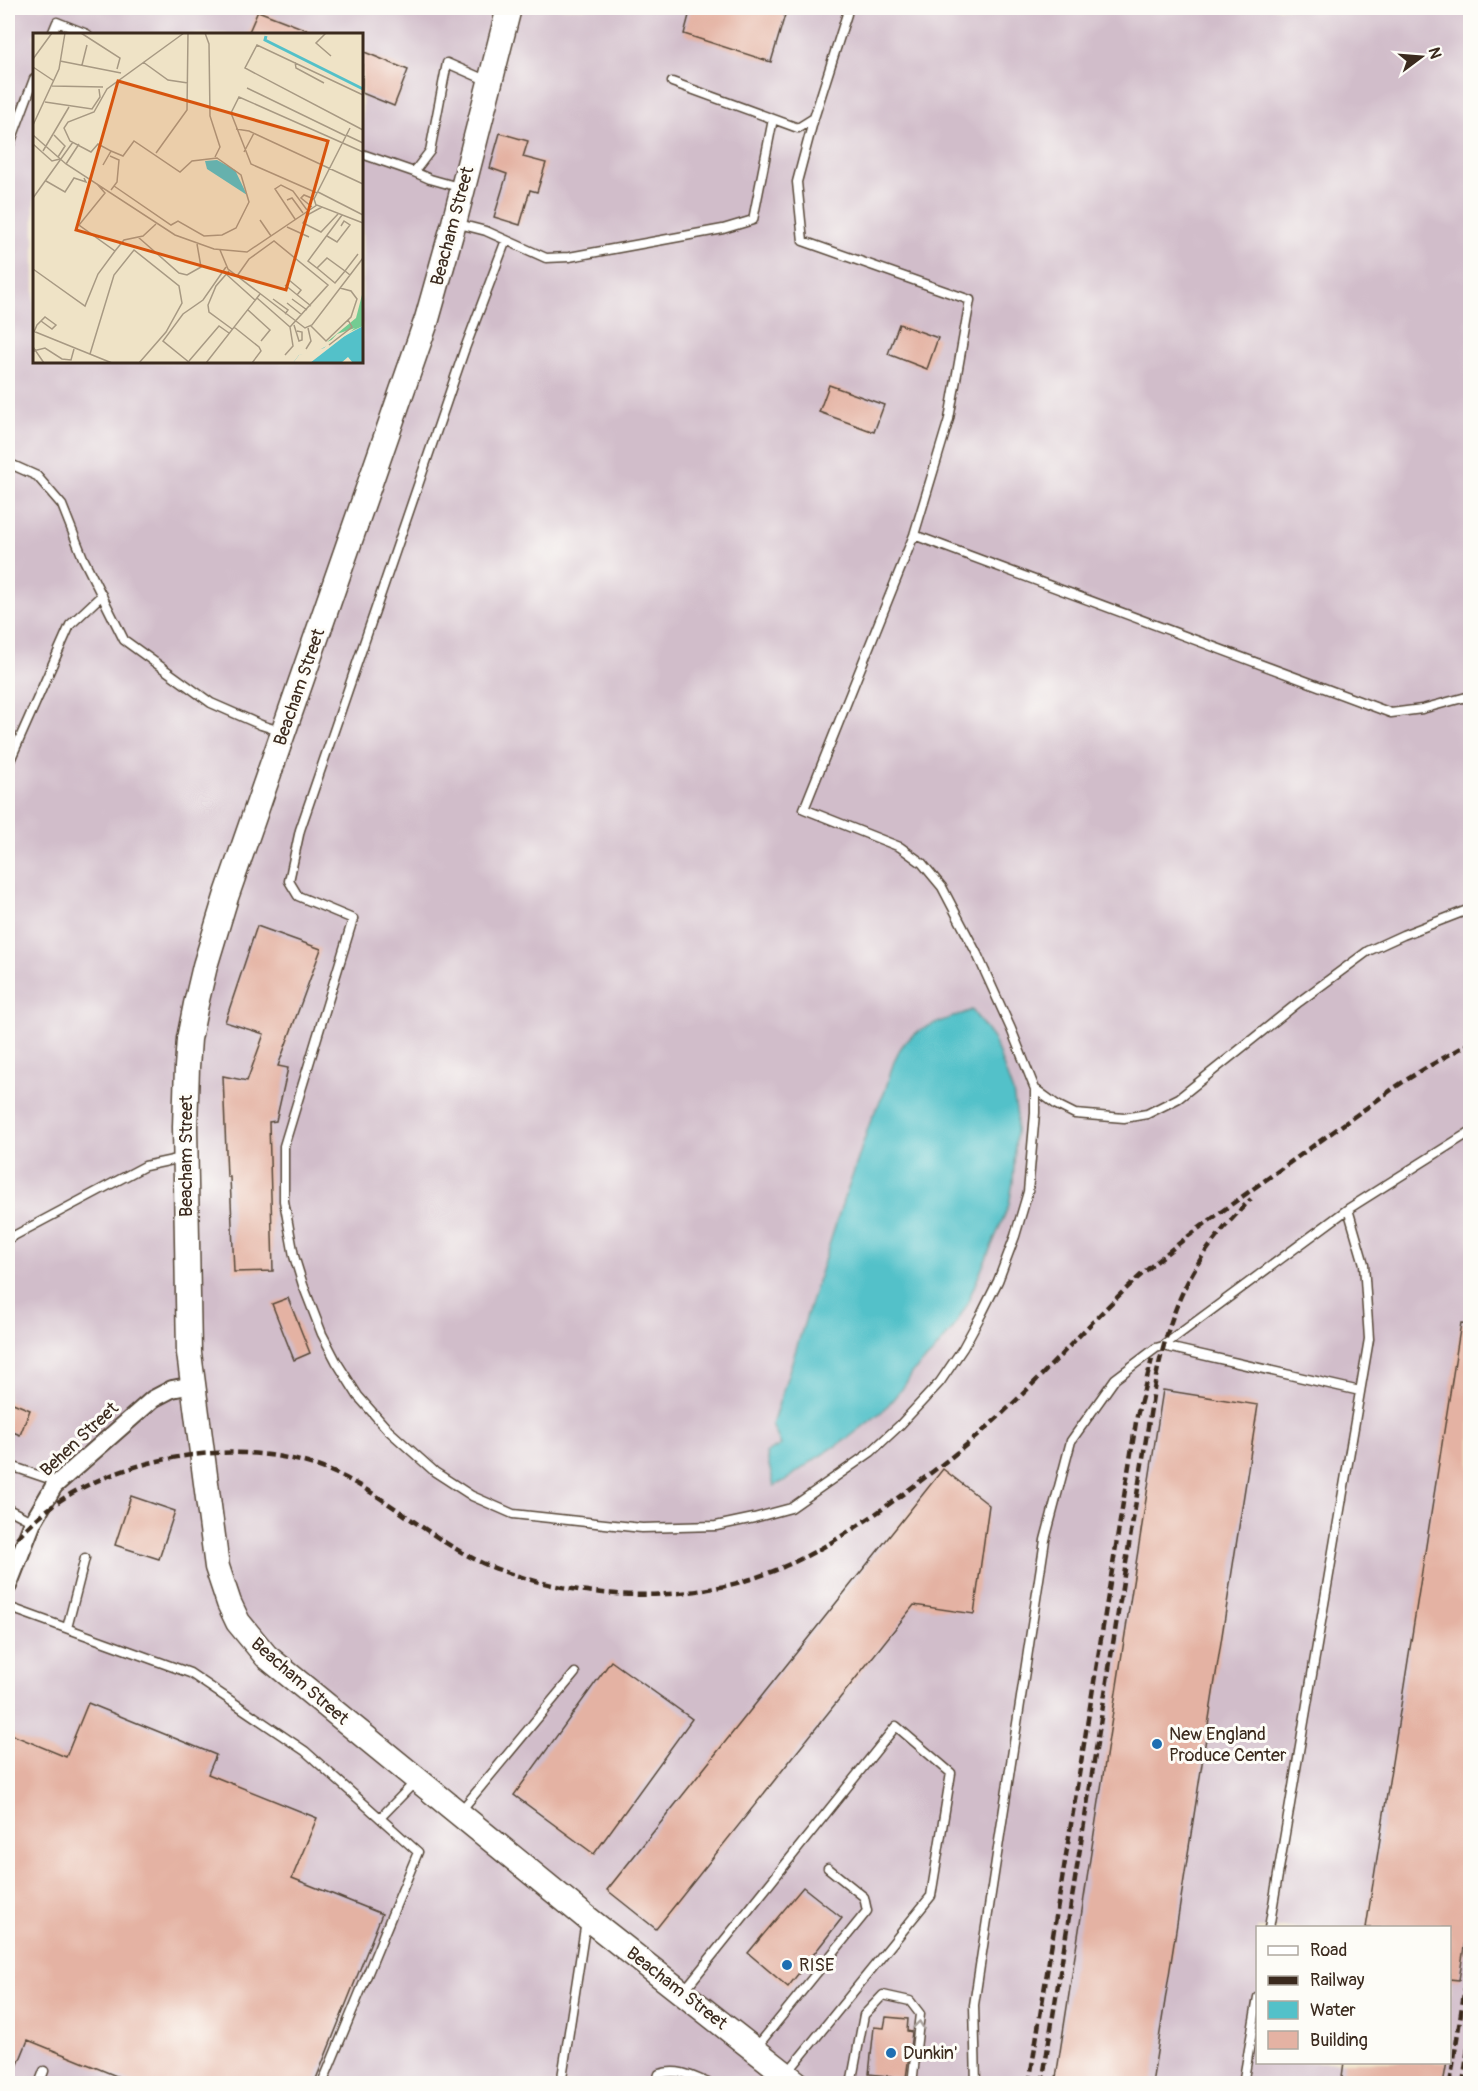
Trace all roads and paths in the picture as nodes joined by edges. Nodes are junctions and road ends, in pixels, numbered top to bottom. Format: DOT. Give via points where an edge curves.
graph roads {
  1 [pos="509,8"];
  2 [pos="847,8"];
  3 [pos="52,33"];
  4 [pos="84,33"];
  5 [pos="33,82"];
  6 [pos="490,82"];
  7 [pos="672,82"];
  8 [pos="814,118"];
  9 [pos="773,119"];
  10 [pos="8,149"];
  11 [pos="363,154"];
  12 [pos="414,172"];
  13 [pos="463,188"];
  14 [pos="454,223"];
  15 [pos="506,240"];
  16 [pos="8,463"];
  17 [pos="914,535"];
  18 [pos="102,596"];
  19 [pos="1470,696"];
  20 [pos="283,732"];
  21 [pos="8,765"];
  22 [pos="1470,909"];
  23 [pos="1035,1089"];
  24 [pos="1470,1132"];
  25 [pos="185,1158"];
  26 [pos="1348,1209"];
  27 [pos="8,1239"];
  28 [pos="1163,1346"];
  29 [pos="193,1386"];
  30 [pos="1360,1391"];
  31 [pos="8,1465"];
  32 [pos="58,1482"];
  33 [pos="8,1509"];
  34 [pos="33,1521"];
  35 [pos="84,1558"];
  36 [pos="8,1586"];
  37 [pos="8,1607"];
  38 [pos="67,1628"];
  39 [pos="575,1673"];
  40 [pos="417,1779"];
  41 [pos="459,1813"];
  42 [pos="380,1818"];
  43 [pos="828,1868"];
  44 [pos="587,1918"];
  45 [pos="1269,1926"];
  46 [pos="682,1993"];
  47 [pos="1256,2003"];
  48 [pos="755,2049"];
  49 [pos="44,2071"];
  50 [pos="792,2079"];
  51 [pos="39,2084"];
  52 [pos="322,2084"];
  53 [pos="561,2084"];
  54 [pos="656,2084"];
  55 [pos="710,2084"];
  56 [pos="851,2084"];
  57 [pos="912,2084"];
  58 [pos="976,2084"];
  59 [pos="1243,2084"];
  1 -- 6 [label="main road, Beacham Street"];
  2 -- 8 [label="lane"];
  3 -- 4 [label="lane" via="57,22"];
  5 -- 10 [label="lane"];
  6 -- 12 [label="lane" via="447,63 430,151"];
  6 -- 13 [label="main road, Beacham Street"];
  7 -- 9 [label="lane"];
  8 -- 9 [label="lane" via="798,128"];
  8 -- 17 [label="lane" via="797,182 803,241 970,300 949,418"];
  9 -- 15 [label="lane" via="753,220 569,257 546,258"];
  11 -- 12 [label="lane"];
  12 -- 13 [label="lane"];
  13 -- 14 [label="main road, Beacham Street"];
  14 -- 15 [label="lane"];
  14 -- 20 [label="main road, Beacham Street" via="427,319"];
  15 -- 23 [label="lane" via="460,362 291,864 289,881 298,896 353,919 284,1146 284,1201 294,1256 336,1361 358,1396 413,1454 472,1496 513,1514 642,1528 716,1526 791,1508 893,1432 940,1382 963,1348 998,1281 1028,1192"];
  16 -- 18 [label="lane" via="37,476 62,505"];
  17 -- 19 [label="lane" via="1392,713"];
  17 -- 23 [label="lane" via="804,809 900,847 922,863 942,887 977,954"];
  18 -- 20 [label="lane" via="124,640 211,703"];
  18 -- 21 [label="lane" via="70,625"];
  20 -- 25 [label="main road, Beacham Street" via="226,897 196,1004 189,1039"];
  22 -- 23 [label="lane" via="1368,951 1179,1098 1147,1114 1124,1118 1075,1114"];
  24 -- 26 [label="lane"];
  25 -- 27 [label="lane" via="145,1166"];
  25 -- 29 [label="main road, Beacham Street"];
  26 -- 28 [label="lane"];
  26 -- 30 [label="lane" via="1364,1264 1369,1339"];
  28 -- 30 [label="lane"];
  28 -- 58 [label="lane" via="1115,1378 1071,1441 1045,1540 974,2004"];
  29 -- 32 [label="street, Behen Street" via="172,1389 153,1399"];
  29 -- 40 [label="main road, Beacham Street" via="217,1567 238,1622 266,1656"];
  30 -- 45 [label="lane"];
  31 -- 32 [label="lane"];
  32 -- 34 [label="street, Behen Street"];
  33 -- 34 [label="lane"];
  34 -- 36 [label="street, Behen Street"];
  35 -- 38 [label="lane"];
  37 -- 38 [label="lane"];
  38 -- 42 [label="lane" via="190,1673 305,1751"];
  39 -- 41 [label="lane"];
  40 -- 41 [label="main road, Beacham Street"];
  40 -- 42 [label="lane"];
  41 -- 44 [label="main road, Beacham Street"];
  42 -- 52 [label="lane" via="418,1851"];
  43 -- 48 [label="lane" via="864,1897 867,1911"];
  44 -- 46 [label="main road, Beacham Street"];
  44 -- 53 [label="lane"];
  46 -- 48 [label="main road, Beacham Street"];
  46 -- 50 [label="lane" via="896,1726 951,1773 931,1896"];
  47 -- 59 [label="lane"];
  48 -- 50 [label="main road, Beacham Street"];
  49 -- 51 [label="lane"];
  54 -- 55 [label="lane" via="659,2074 670,2071 684,2072"];
  57 -- 56 [label="lane, one-way" via="920,2014 910,2001 883,1995 864,2015"];
}
